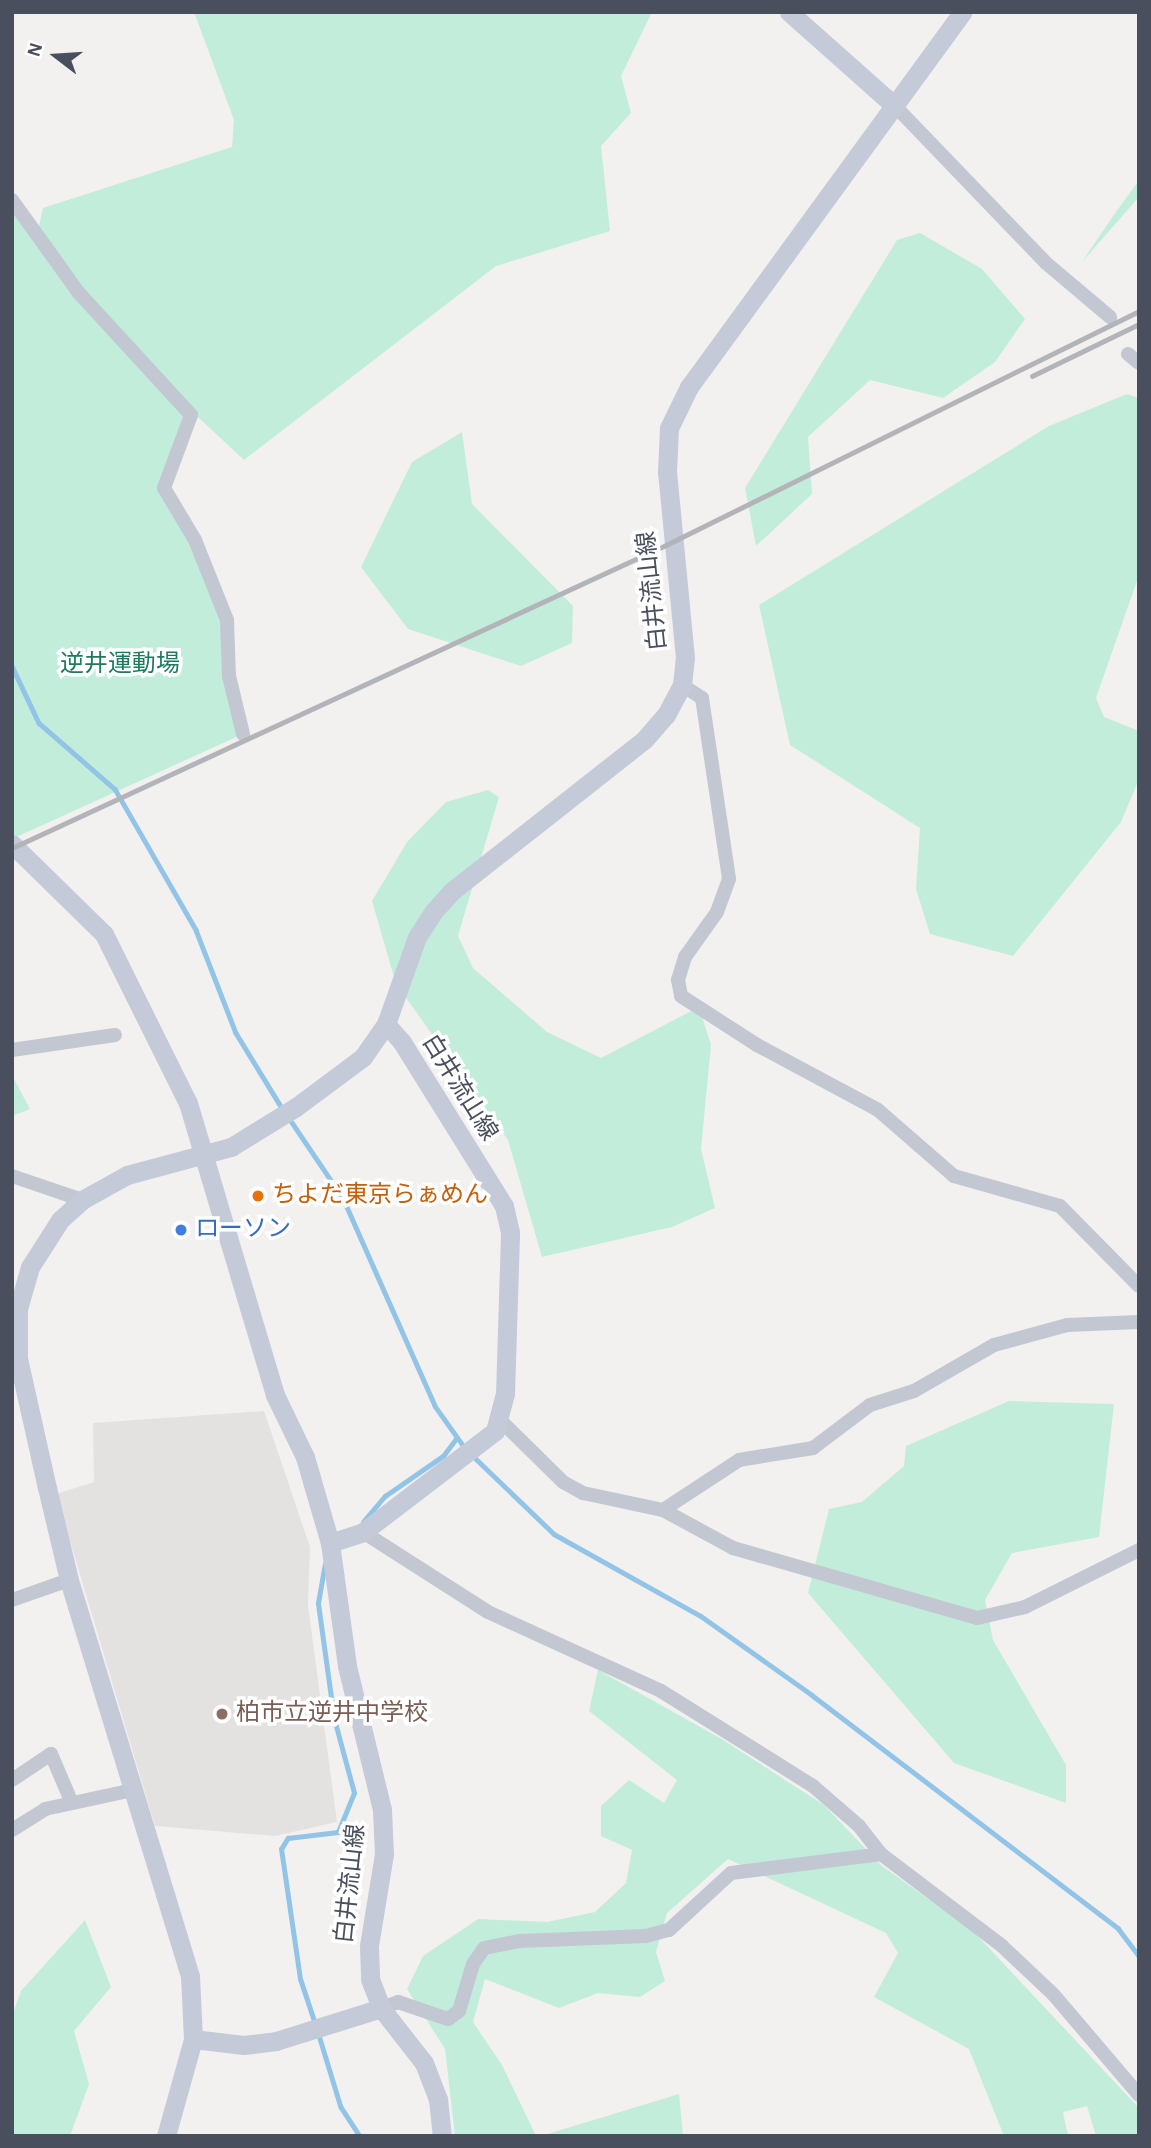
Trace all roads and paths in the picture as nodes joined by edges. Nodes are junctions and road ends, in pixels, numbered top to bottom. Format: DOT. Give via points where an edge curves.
graph roads {
  1 [pos="789,12"];
  2 [pos="962,12"];
  3 [pos="895,106"];
  4 [pos="12,200"];
  5 [pos="1110,317"];
  6 [pos="682,685"];
  7 [pos="243,734"];
  8 [pos="12,844"];
  9 [pos="386,1024"];
  10 [pos="115,1035"];
  11 [pos="12,1050"];
  12 [pos="205,1157"];
  13 [pos="12,1176"];
  14 [pos="82,1200"];
  15 [pos="1139,1286"];
  16 [pos="1139,1322"];
  17 [pos="501,1421"];
  18 [pos="663,1510"];
  19 [pos="363,1532"];
  20 [pos="330,1543"];
  21 [pos="1139,1550"];
  22 [pos="69,1580"];
  23 [pos="12,1600"];
  24 [pos="12,1780"];
  25 [pos="133,1790"];
  26 [pos="72,1803"];
  27 [pos="12,1830"];
  28 [pos="881,1854"];
  29 [pos="381,2008"];
  30 [pos="193,2039"];
  31 [pos="1139,2095"];
  32 [pos="166,2136"];
  33 [pos="442,2136"];
  1 -- 3 [label="main road"];
  2 -- 3 [label="main road, 白井流山線"];
  3 -- 5 [label="street" via="1046,263"];
  3 -- 6 [label="main road, 白井流山線" via="689,387 669,428 667,472 685,658"];
  4 -- 7 [label="street" via="78,292 191,415 164,488 195,540 227,620 229,676"];
  6 -- 9 [label="main road, 白井流山線" via="666,715 644,740 452,891 434,911 417,937"];
  6 -- 15 [label="street" via="702,698 729,879 717,912 685,957 678,980 681,996 757,1045 878,1110 954,1176 1060,1206"];
  8 -- 12 [label="main road, 白井流山線" via="104,934 188,1103"];
  9 -- 12 [label="main road" via="363,1057 333,1081 260,1130"];
  9 -- 17 [label="main road, 白井流山線" via="402,1042 504,1206 509,1232"];
  10 -- 11 [label="street"];
  12 -- 14 [label="main road" via="127,1175"];
  12 -- 20 [label="main road, 白井流山線" via="275,1395 305,1457"];
  13 -- 14 [label="street"];
  14 -- 22 [label="main road" via="60,1220 30,1267 17,1331 18,1358"];
  16 -- 18 [label="street" via="1075,1324 994,1345 923,1387 870,1405 813,1448 740,1460"];
  17 -- 18 [label="street" via="563,1482 583,1493"];
  17 -- 19 [label="main road" via="495,1431"];
  18 -- 21 [label="street" via="733,1548 978,1618 1026,1608"];
  19 -- 20 [label="main road"];
  19 -- 28 [label="street" via="488,1612 661,1691 813,1786 859,1826"];
  20 -- 29 [label="main road, 白井流山線" via="347,1666 382,1810 384,1854 368,1966"];
  22 -- 23 [label="street"];
  22 -- 25 [label="main road"];
  24 -- 26 [label="street" via="51,1754"];
  25 -- 26 [label="street"];
  25 -- 30 [label="main road" via="190,1976"];
  26 -- 27 [label="street" via="45,1808"];
  28 -- 29 [label="street" via="731,1873 669,1930 646,1936 519,1941 484,1948 473,1964 459,2011 448,2019 398,2002"];
  28 -- 31 [label="street" via="1002,1946 1053,1994"];
  29 -- 30 [label="main road" via="276,2041 244,2045"];
  29 -- 33 [label="main road" via="424,2063 438,2099"];
  30 -- 32 [label="main road"];
}
